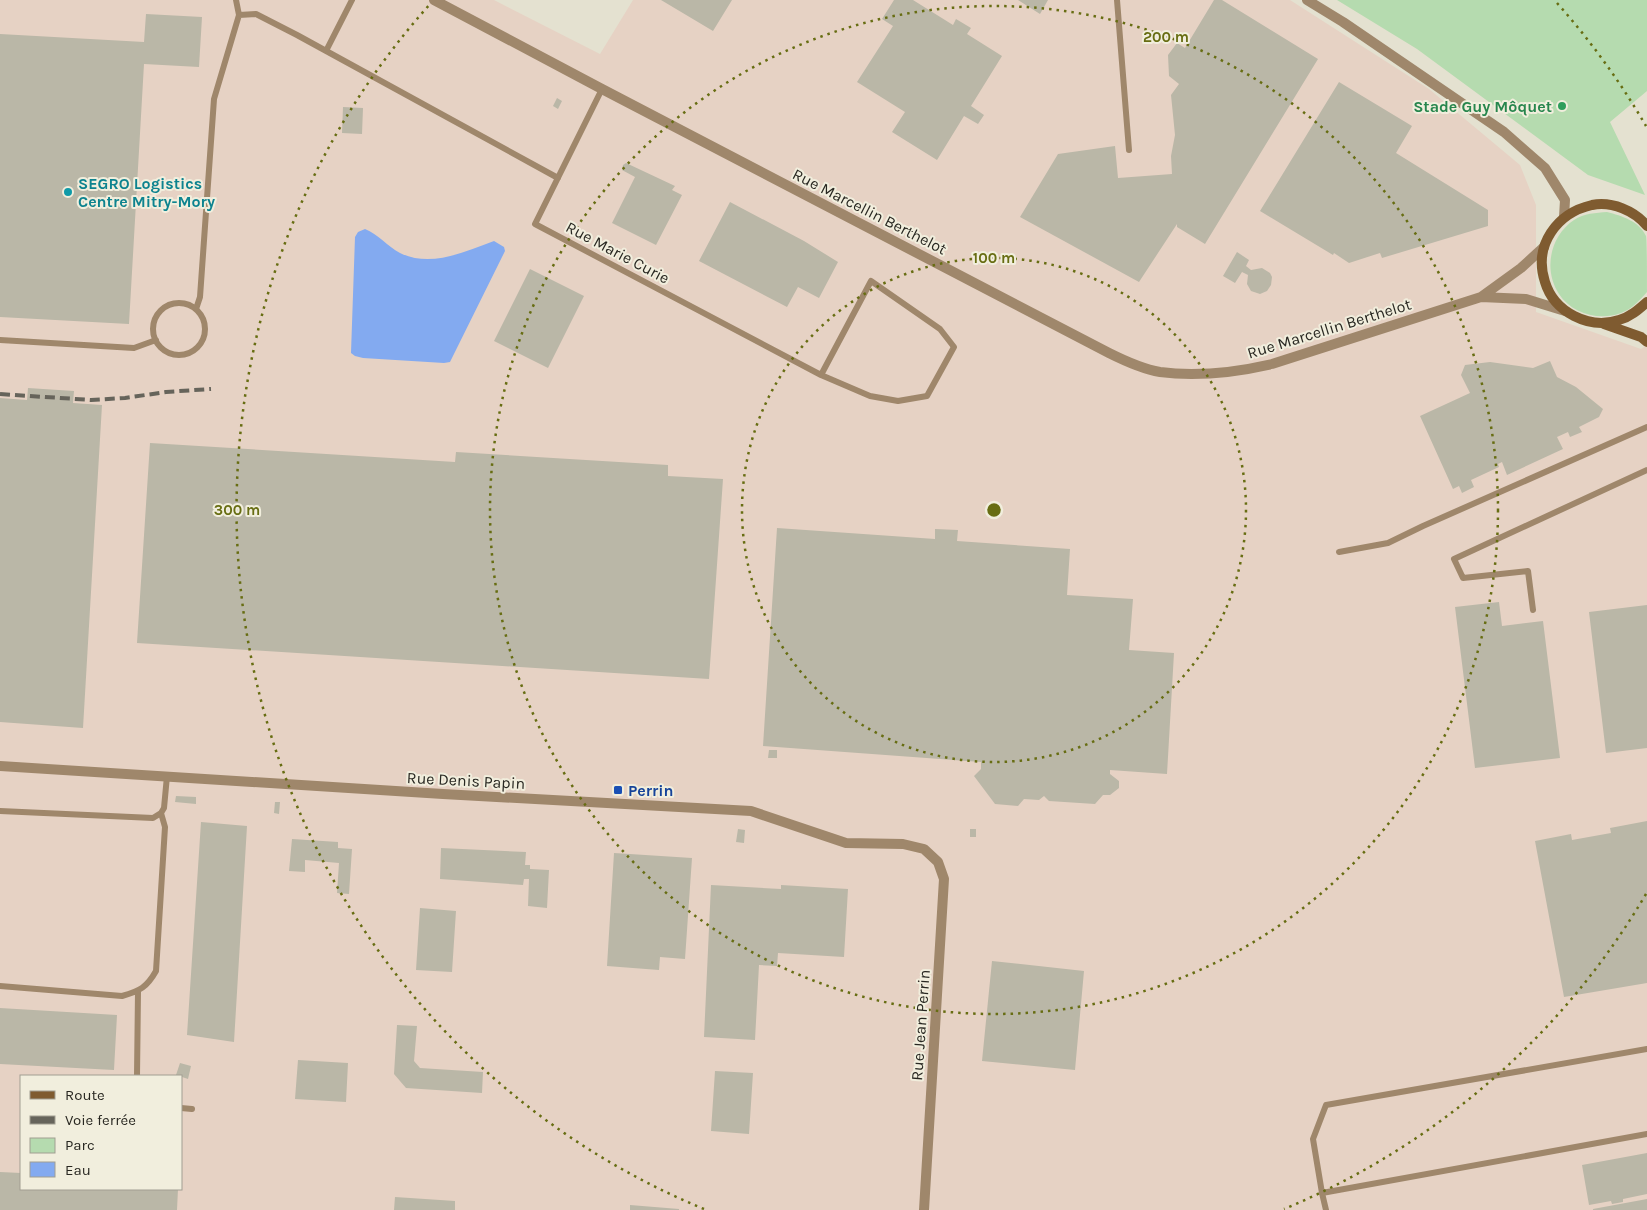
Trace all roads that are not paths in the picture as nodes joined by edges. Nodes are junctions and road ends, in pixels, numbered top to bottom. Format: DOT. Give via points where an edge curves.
graph roads {
  1 [pos="236,0"];
  2 [pos="352,0"];
  3 [pos="434,0"];
  4 [pos="1117,0"];
  5 [pos="1307,0"];
  6 [pos="239,15"];
  7 [pos="326,51"];
  8 [pos="602,89"];
  9 [pos="1129,150"];
  10 [pos="558,178"];
  11 [pos="1564,217"];
  12 [pos="1647,224"];
  13 [pos="1544,248"];
  14 [pos="1481,296"];
  15 [pos="1647,302"];
  16 [pos="196,309"];
  17 [pos="1565,311"];
  18 [pos="1600,323"];
  19 [pos="0,340"];
  20 [pos="156,340"];
  21 [pos="1647,342"];
  22 [pos="821,375"];
  23 [pos="1647,427"];
  24 [pos="1647,470"];
  25 [pos="1339,552"];
  26 [pos="1533,610"];
  27 [pos="0,766"];
  28 [pos="167,776"];
  29 [pos="0,811"];
  30 [pos="161,813"];
  31 [pos="924,850"];
  32 [pos="0,986"];
  33 [pos="138,992"];
  34 [pos="1647,1049"];
  35 [pos="137,1075"];
  36 [pos="182,1108"];
  37 [pos="192,1109"];
  38 [pos="1647,1134"];
  39 [pos="1322,1194"];
  40 [pos="924,1210"];
  41 [pos="1326,1210"];
  1 -- 6 [label="lane"];
  2 -- 7 [label="lane"];
  3 -- 8 [label="street, Rue Marcellin Berthelot"];
  4 -- 9 [label="lane"];
  5 -- 11 [label="street" via="1504,132 1545,168 1564,200"];
  6 -- 7 [label="lane" via="256,14"];
  6 -- 16 [label="lane" via="214,99 200,297"];
  7 -- 10 [label="lane"];
  8 -- 10 [label="lane, Rue Marie Curie"];
  8 -- 14 [label="street, Rue Marcellin Berthelot" via="1109,353 1151,370 1194,373 1272,364"];
  10 -- 22 [label="lane, Rue Marie Curie" via="536,224"];
  11 -- 12 [label="main road" via="1579,208 1597,204 1632,212"];
  11 -- 13 [label="main road" via="1551,231"];
  13 -- 14 [label="street, Rue Marcellin Berthelot"];
  13 -- 17 [label="main road" via="1545,283"];
  14 -- 17 [label="street, Rue Marcellin Berthelot" via="1526,299"];
  15 -- 18 [label="main road" via="1618,321"];
  16 -- 20 [label="lane" via="175,303 161,310 153,324"];
  16 -- 20 [label="lane" via="205,330 199,346 184,354 176,354 167,352"];
  17 -- 18 [label="main road" via="1582,320"];
  18 -- 21 [label="main road"];
  19 -- 20 [label="lane" via="134,348"];
  22 -- 22 [label="lane" via="870,396 898,401 927,396 954,347 940,329 871,281"];
  23 -- 25 [label="lane" via="1388,543"];
  24 -- 26 [label="lane" via="1454,559 1462,578 1528,571"];
  27 -- 28 [label="street, Rue Denis Papin"];
  28 -- 30 [label="lane"];
  28 -- 31 [label="street, Rue Denis Papin" via="751,810 846,843 903,844"];
  29 -- 30 [label="lane" via="153,818"];
  30 -- 33 [label="lane" via="165,827 156,971"];
  31 -- 40 [label="street, Rue Jean Perrin" via="938,862 944,879"];
  32 -- 33 [label="lane" via="122,996"];
  33 -- 35 [label="lane"];
  34 -- 39 [label="lane" via="1326,1105 1314,1139"];
  36 -- 37 [label="lane"];
  38 -- 39 [label="lane"];
  39 -- 41 [label="lane"];
}
